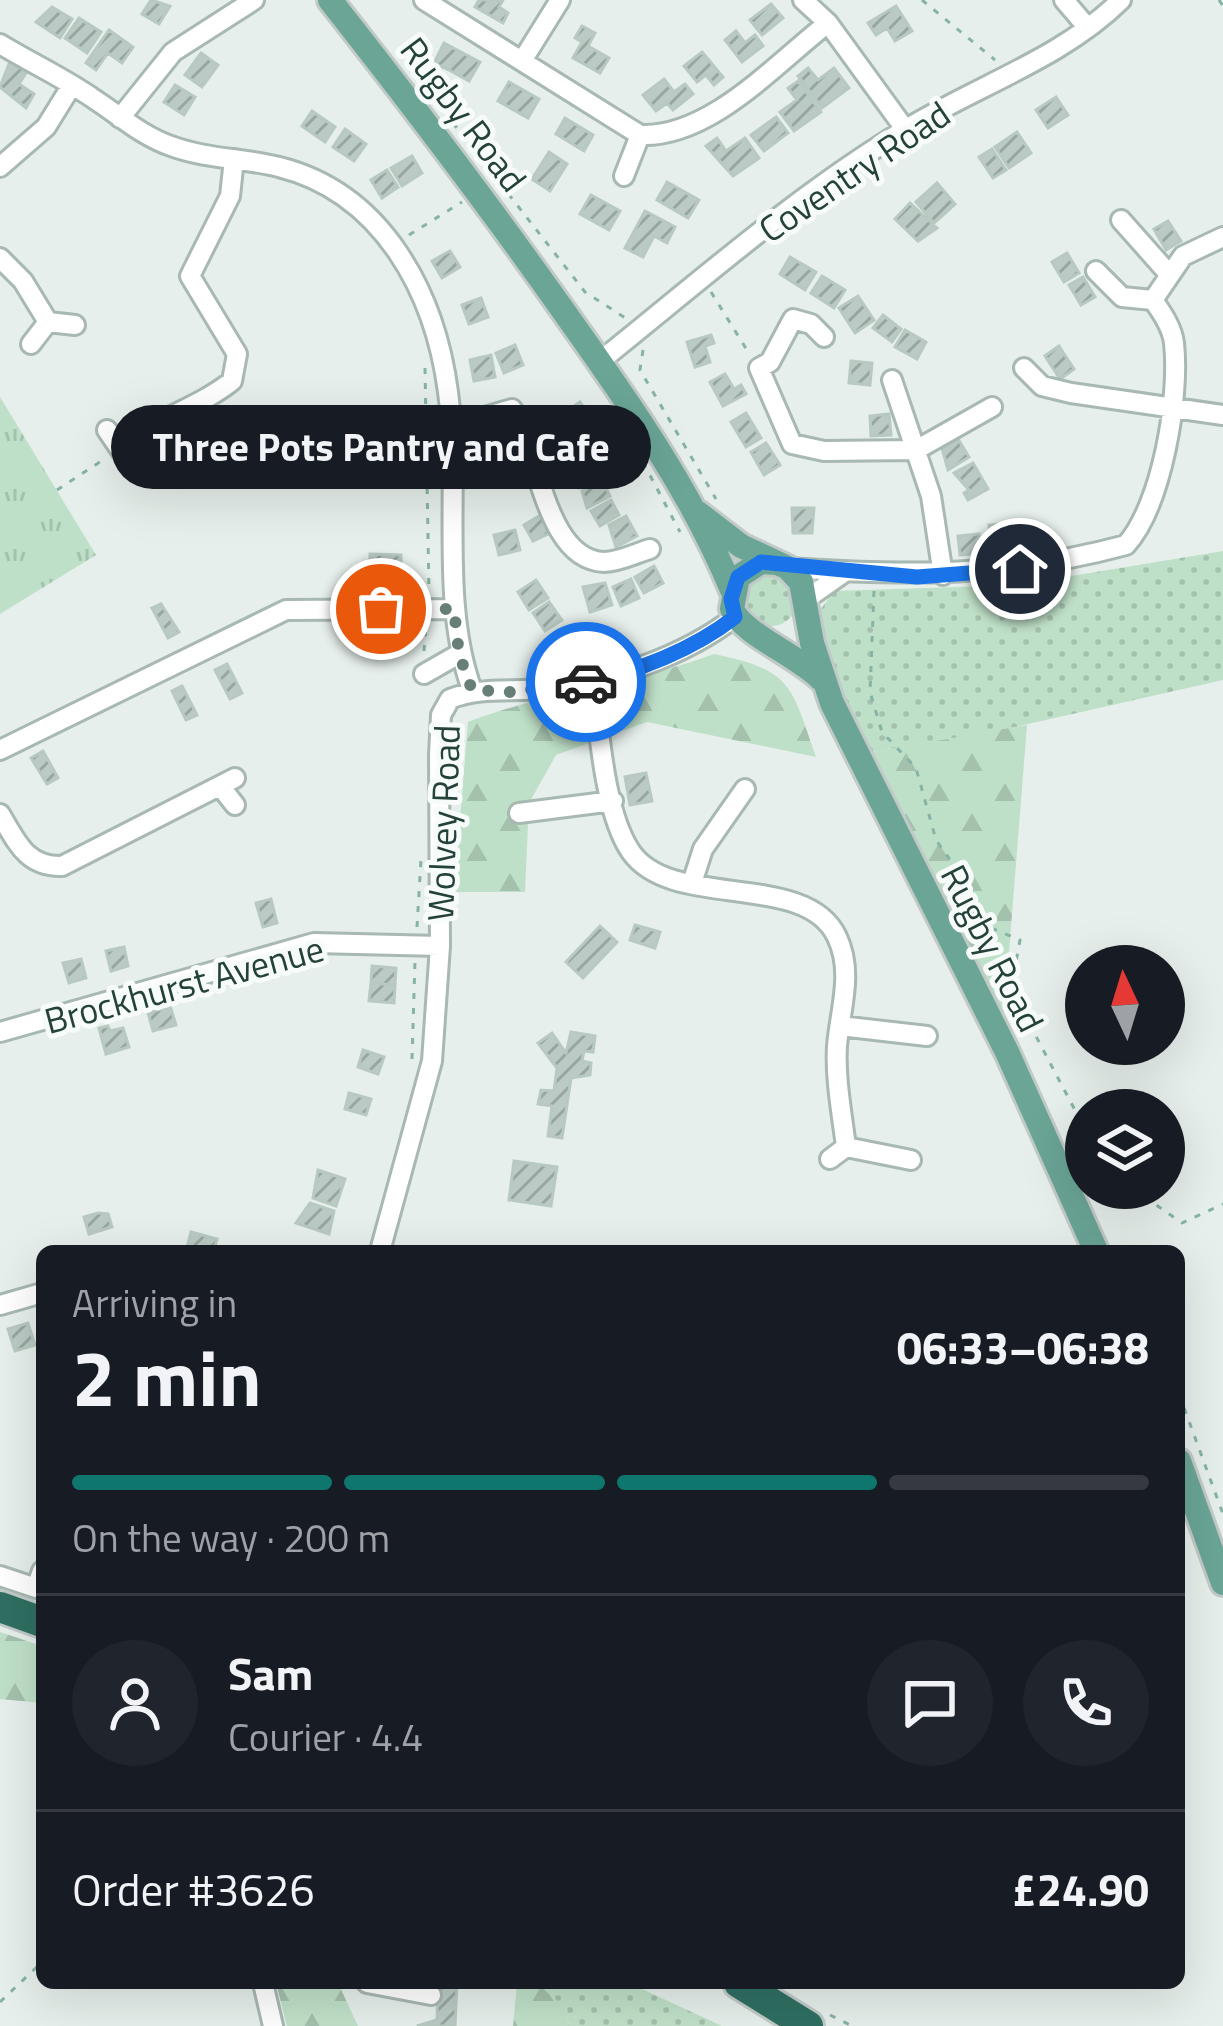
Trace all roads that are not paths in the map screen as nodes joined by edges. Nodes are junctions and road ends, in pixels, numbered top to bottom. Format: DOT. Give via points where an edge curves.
graph roads {
  1 [pos="254,0"];
  2 [pos="331,0"];
  3 [pos="424,0"];
  4 [pos="560,0"];
  5 [pos="803,0"];
  6 [pos="1064,0"];
  7 [pos="1121,0"];
  8 [pos="828,22"];
  9 [pos="1087,27"];
  10 [pos="0,44"];
  11 [pos="522,61"];
  12 [pos="72,85"];
  13 [pos="120,118"];
  14 [pos="905,129"];
  15 [pos="640,135"];
  16 [pos="234,159"];
  17 [pos="0,167"];
  18 [pos="624,176"];
  19 [pos="1121,220"];
  20 [pos="1223,237"];
  21 [pos="0,258"];
  22 [pos="1171,268"];
  23 [pos="1096,271"];
  24 [pos="1153,300"];
  25 [pos="48,322"];
  26 [pos="75,325"];
  27 [pos="824,337"];
  28 [pos="31,344"];
  29 [pos="599,362"];
  30 [pos="1024,368"];
  31 [pos="892,380"];
  32 [pos="1171,406"];
  33 [pos="992,407"];
  34 [pos="1223,415"];
  35 [pos="453,426"];
  36 [pos="107,430"];
  37 [pos="916,450"];
  38 [pos="709,509"];
  39 [pos="650,549"];
  40 [pos="782,566"];
  41 [pos="845,572"];
  42 [pos="943,575"];
  43 [pos="732,590"];
  44 [pos="805,602"];
  45 [pos="454,609"];
  46 [pos="735,617"];
  47 [pos="759,635"];
  48 [pos="459,654"];
  49 [pos="424,674"];
  50 [pos="821,680"];
  51 [pos="592,681"];
  52 [pos="472,690"];
  53 [pos="0,750"];
  54 [pos="745,789"];
  55 [pos="613,801"];
  56 [pos="235,805"];
  57 [pos="519,813"];
  58 [pos="0,814"];
  59 [pos="692,883"];
  60 [pos="440,946"];
  61 [pos="840,1026"];
  62 [pos="0,1032"];
  63 [pos="927,1036"];
  64 [pos="911,1160"];
  65 [pos="382,1245"];
  66 [pos="1093,1245"];
  67 [pos="36,1295"];
  68 [pos="0,1305"];
  69 [pos="1185,1477"];
  70 [pos="0,1576"];
  71 [pos="36,1582"];
  72 [pos="1223,1582"];
  73 [pos="0,1607"];
  74 [pos="36,1620"];
  75 [pos="264,1989"];
  76 [pos="400,1989"];
  77 [pos="749,1989"];
  78 [pos="431,1995"];
  79 [pos="273,2026"];
  80 [pos="808,2026"];
  1 -- 13 [label="street" via="173,52"];
  2 -- 29 [label="main road, Rugby Road"];
  3 -- 11 [label="street"];
  4 -- 11 [label="street"];
  5 -- 8 [label="street"];
  6 -- 9 [label="street"];
  7 -- 9 [label="street, Coventry Road"];
  8 -- 14 [label="street"];
  8 -- 15 [label="street" via="704,119 673,136"];
  9 -- 14 [label="street, Coventry Road"];
  10 -- 12 [label="street, Wolvey Road"];
  11 -- 15 [label="street"];
  12 -- 13 [label="street, Wolvey Road"];
  12 -- 17 [label="street" via="46,127"];
  13 -- 16 [label="street, Wolvey Road" via="168,146"];
  14 -- 29 [label="street, Coventry Road"];
  15 -- 18 [label="street"];
  16 -- 35 [label="street, Wolvey Road" via="313,179 366,214 394,245 438,335"];
  16 -- 36 [label="street" via="230,196 190,276 237,354 232,381 212,398 172,411 126,455"];
  19 -- 22 [label="street"];
  20 -- 22 [label="street"];
  21 -- 25 [label="street"];
  22 -- 24 [label="street"];
  23 -- 24 [label="street" via="1122,297"];
  24 -- 32 [label="street" via="1174,338"];
  25 -- 26 [label="street"];
  25 -- 28 [label="street"];
  27 -- 37 [label="street" via="793,319 759,368 792,444"];
  29 -- 38 [label="main road, Rugby Road"];
  30 -- 32 [label="street" via="1042,386"];
  31 -- 37 [label="street"];
  32 -- 34 [label="street"];
  32 -- 42 [label="street" via="1153,504 1126,545 1054,565"];
  33 -- 37 [label="street"];
  35 -- 39 [label="street" via="512,409 566,544 608,562"];
  35 -- 45 [label="street, Wolvey Road"];
  37 -- 42 [label="street"];
  38 -- 40 [label="main road, Rugby Road"];
  38 -- 43 [label="main road, Rugby Road"];
  40 -- 41 [label="street"];
  40 -- 43 [label="main road" via="748,568"];
  40 -- 44 [label="main road" via="801,582"];
  41 -- 42 [label="street"];
  41 -- 44 [label="street"];
  43 -- 46 [label="main road"];
  44 -- 47 [label="main road" via="794,626"];
  44 -- 50 [label="main road, Rugby Road"];
  45 -- 48 [label="street, Wolvey Road"];
  45 -- 53 [label="street" via="286,610"];
  46 -- 47 [label="main road"];
  46 -- 51 [label="street" via="662,658"];
  47 -- 50 [label="main road, Rugby Road"];
  48 -- 49 [label="street"];
  48 -- 52 [label="street, Wolvey Road"];
  50 -- 66 [label="main road, Rugby Road" via="1007,1052"];
  51 -- 52 [label="street"];
  51 -- 55 [label="street"];
  52 -- 60 [label="street, Wolvey Road" via="450,699 441,715"];
  54 -- 59 [label="street" via="703,849"];
  55 -- 57 [label="street"];
  55 -- 59 [label="street" via="633,856 666,878"];
  56 -- 58 [label="street" via="228,782 62,866 41,867"];
  59 -- 61 [label="street" via="804,907 828,923 847,972"];
  60 -- 62 [label="street, Brockhurst Avenue" via="314,943"];
  60 -- 65 [label="street, Wolvey Road" via="431,1061"];
  61 -- 63 [label="street"];
  61 -- 64 [label="street" via="847,1154"];
  67 -- 68 [label="street"];
  69 -- 72 [label="main road"];
  70 -- 71 [label="street"];
  73 -- 74 [label="highway"];
  75 -- 79 [label="street"];
  76 -- 78 [label="street"];
  77 -- 80 [label="highway"];
}
